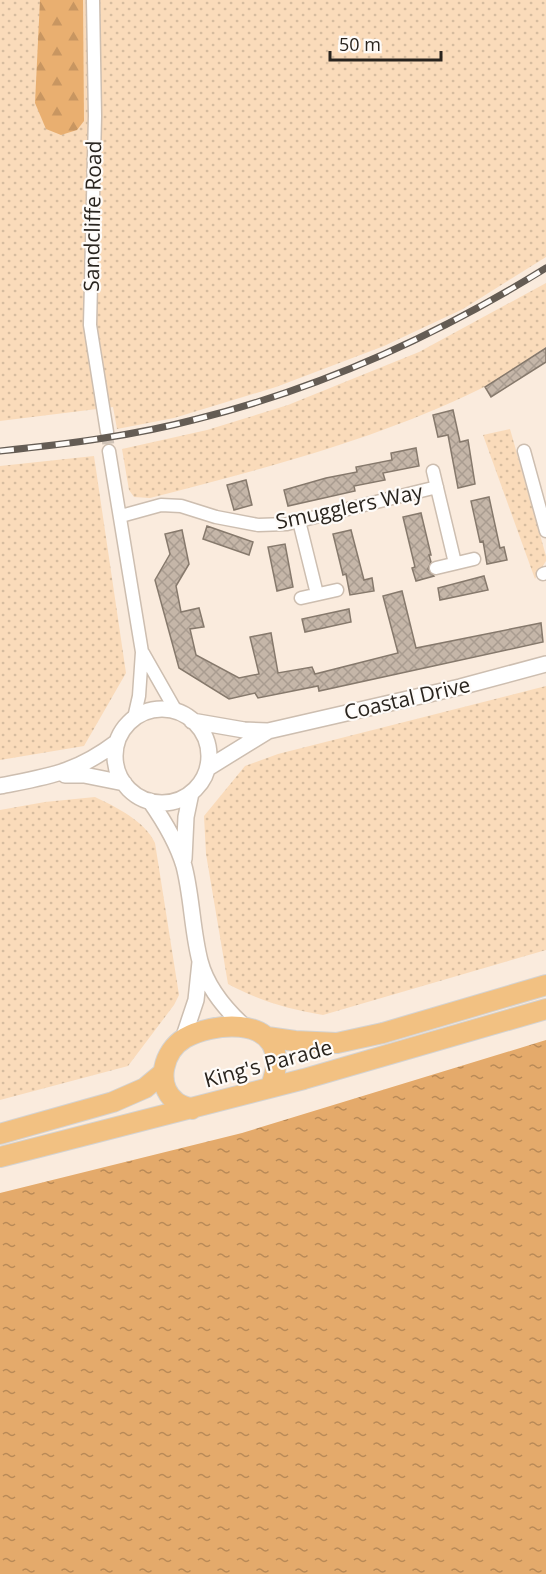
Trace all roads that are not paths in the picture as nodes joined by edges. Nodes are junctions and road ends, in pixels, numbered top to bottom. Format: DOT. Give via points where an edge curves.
graph roads {
  1 [pos="93,0"];
  2 [pos="106,432"];
  3 [pos="109,451"];
  4 [pos="524,451"];
  5 [pos="433,471"];
  6 [pos="437,487"];
  7 [pos="121,516"];
  8 [pos="299,521"];
  9 [pos="546,531"];
  10 [pos="474,559"];
  11 [pos="455,563"];
  12 [pos="436,567"];
  13 [pos="337,590"];
  14 [pos="317,594"];
  15 [pos="301,598"];
  16 [pos="142,652"];
  17 [pos="546,664"];
  18 [pos="176,711"];
  19 [pos="134,718"];
  20 [pos="192,721"];
  21 [pos="268,731"];
  22 [pos="117,742"];
  23 [pos="208,768"];
  24 [pos="59,774"];
  25 [pos="124,783"];
  26 [pos="0,786"];
  27 [pos="191,793"];
  28 [pos="150,801"];
  29 [pos="184,865"];
  30 [pos="200,962"];
  31 [pos="546,985"];
  32 [pos="546,1009"];
  33 [pos="246,1028"];
  34 [pos="267,1037"];
  35 [pos="183,1039"];
  36 [pos="163,1073"];
  37 [pos="271,1088"];
  38 [pos="192,1109"];
  39 [pos="0,1134"];
  40 [pos="0,1157"];
  1 -- 2 [label="street, Sandcliffe Road" via="95,116 90,325"];
  3 -- 7 [label="street"];
  4 -- 9 [label="street"];
  5 -- 6 [label="street"];
  6 -- 8 [label="street, Smugglers Way"];
  6 -- 11 [label="street"];
  7 -- 8 [label="street, Smugglers Way" via="161,505 181,506 258,525"];
  7 -- 16 [label="street"];
  8 -- 14 [label="street"];
  10 -- 11 [label="street"];
  11 -- 12 [label="street"];
  13 -- 14 [label="street"];
  14 -- 15 [label="street"];
  16 -- 18 [label="street"];
  16 -- 19 [label="street"];
  17 -- 21 [label="street, Coastal Drive"];
  18 -- 19 [label="street" via="153,710"];
  18 -- 20 [label="street"];
  19 -- 22 [label="street"];
  20 -- 21 [label="street, Coastal Drive"];
  20 -- 23 [label="street" via="208,744"];
  21 -- 23 [label="street, Coastal Drive"];
  22 -- 24 [label="street" via="99,756"];
  22 -- 25 [label="street" via="115,759"];
  23 -- 27 [label="street"];
  24 -- 25 [label="street"];
  24 -- 26 [label="street"];
  25 -- 28 [label="street" via="136,795"];
  27 -- 28 [label="street" via="170,802"];
  27 -- 29 [label="street"];
  28 -- 29 [label="street" via="163,819"];
  29 -- 30 [label="street"];
  30 -- 33 [label="street" via="222,1004"];
  30 -- 35 [label="street" via="196,1000"];
  31 -- 34 [label="main road, King's Parade" via="337,1043"];
  32 -- 37 [label="main road, King's Parade"];
  33 -- 34 [label="main road"];
  33 -- 35 [label="main road" via="219,1026"];
  34 -- 37 [label="main road" via="276,1059"];
  35 -- 36 [label="main road" via="168,1055"];
  36 -- 38 [label="main road" via="163,1084 176,1101"];
  36 -- 39 [label="main road" via="145,1088 113,1102"];
  37 -- 38 [label="main road, King's Parade"];
  38 -- 40 [label="main road, King's Parade"];
}
